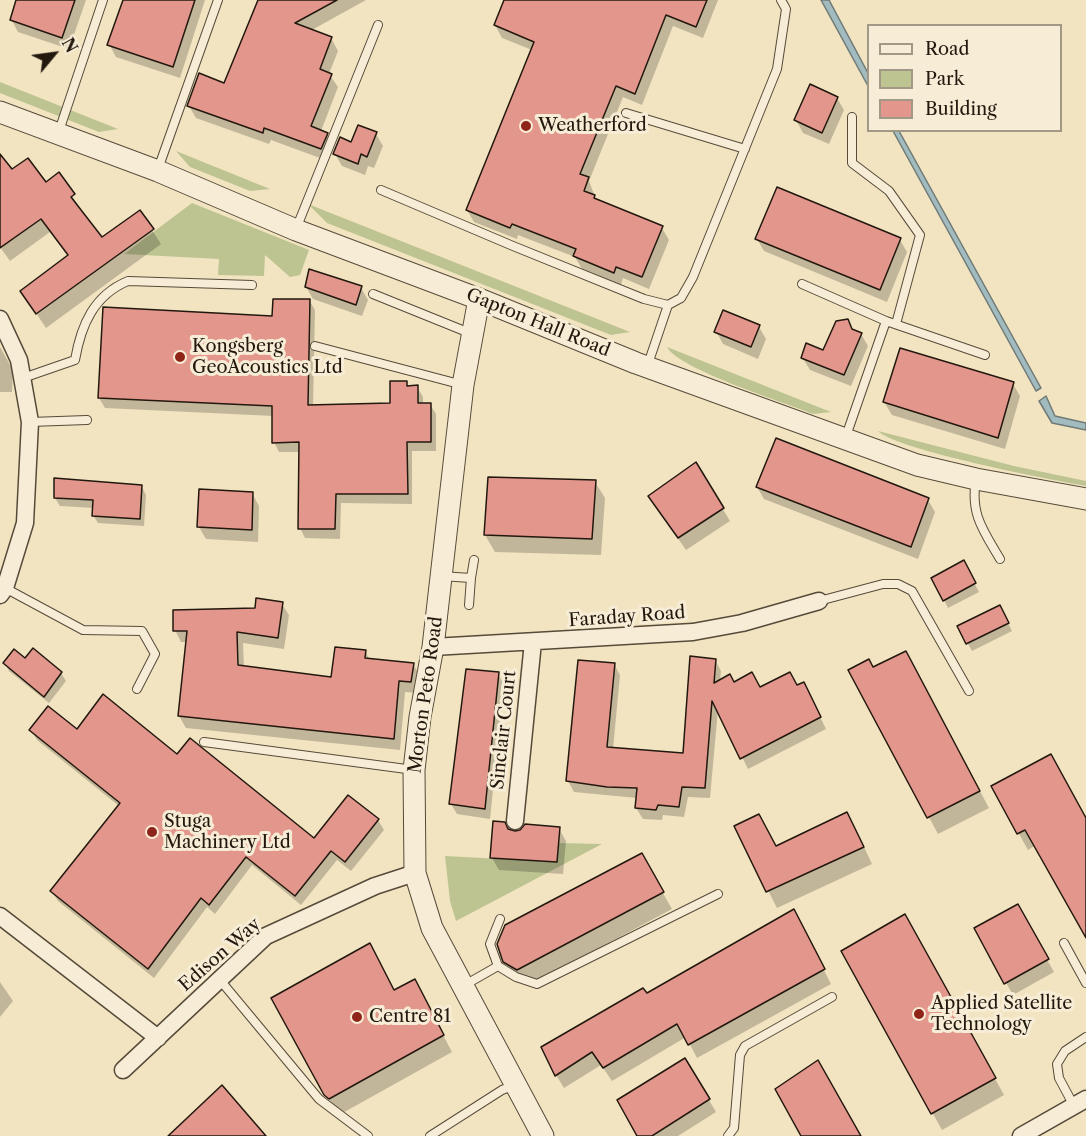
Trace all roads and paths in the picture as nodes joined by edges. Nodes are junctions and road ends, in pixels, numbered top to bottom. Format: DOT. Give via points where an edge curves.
graph roads {
  1 [pos="103,0"];
  2 [pos="218,0"];
  3 [pos="781,0"];
  4 [pos="378,25"];
  5 [pos="0,112"];
  6 [pos="626,113"];
  7 [pos="852,117"];
  8 [pos="58,134"];
  9 [pos="745,149"];
  10 [pos="158,171"];
  11 [pos="381,189"];
  12 [pos="296,230"];
  13 [pos="802,284"];
  14 [pos="252,285"];
  15 [pos="373,294"];
  16 [pos="479,299"];
  17 [pos="668,305"];
  18 [pos="0,319"];
  19 [pos="886,321"];
  20 [pos="896,324"];
  21 [pos="472,334"];
  22 [pos="315,346"];
  23 [pos="985,355"];
  24 [pos="647,368"];
  25 [pos="23,378"];
  26 [pos="463,385"];
  27 [pos="87,420"];
  28 [pos="30,422"];
  29 [pos="845,439"];
  30 [pos="976,479"];
  31 [pos="1086,499"];
  32 [pos="1000,559"];
  33 [pos="474,560"];
  34 [pos="441,576"];
  35 [pos="471,578"];
  36 [pos="3,592"];
  37 [pos="819,601"];
  38 [pos="469,604"];
  39 [pos="533,642"];
  40 [pos="433,647"];
  41 [pos="137,689"];
  42 [pos="969,691"];
  43 [pos="204,742"];
  44 [pos="414,770"];
  45 [pos="514,821"];
  46 [pos="415,873"];
  47 [pos="718,894"];
  48 [pos="0,915"];
  49 [pos="500,919"];
  50 [pos="1064,943"];
  51 [pos="498,966"];
  52 [pos="220,980"];
  53 [pos="1086,983"];
  54 [pos="462,986"];
  55 [pos="832,997"];
  56 [pos="1086,1037"];
  57 [pos="158,1038"];
  58 [pos="123,1070"];
  59 [pos="516,1085"];
  60 [pos="1080,1103"];
  61 [pos="368,1136"];
  62 [pos="430,1136"];
  63 [pos="543,1136"];
  64 [pos="728,1136"];
  65 [pos="1021,1136"];
  1 -- 8 [label="lane"];
  2 -- 10 [label="lane"];
  3 -- 9 [label="lane" via="786,9 777,69"];
  4 -- 12 [label="lane"];
  5 -- 8 [label="street, Gapton Hall Road"];
  6 -- 9 [label="lane"];
  7 -- 20 [label="lane" via="852,163 889,191 920,235"];
  8 -- 10 [label="street, Gapton Hall Road"];
  9 -- 17 [label="lane" via="693,277 681,298"];
  10 -- 12 [label="street, Gapton Hall Road"];
  11 -- 17 [label="lane" via="524,251"];
  12 -- 16 [label="street, Gapton Hall Road"];
  13 -- 19 [label="lane"];
  14 -- 25 [label="lane" via="128,281 112,288 96,305 78,339 75,360"];
  15 -- 21 [label="lane"];
  16 -- 21 [label="street, Morton Peto Road"];
  16 -- 24 [label="street, Gapton Hall Road"];
  17 -- 24 [label="lane"];
  18 -- 25 [label="street"];
  19 -- 20 [label="lane"];
  19 -- 29 [label="lane"];
  20 -- 23 [label="lane"];
  21 -- 26 [label="street, Morton Peto Road"];
  22 -- 26 [label="lane"];
  24 -- 29 [label="street, Gapton Hall Road"];
  25 -- 28 [label="street"];
  26 -- 34 [label="street, Morton Peto Road"];
  27 -- 28 [label="lane"];
  28 -- 36 [label="street" via="25,523"];
  29 -- 30 [label="street, Gapton Hall Road" via="917,465"];
  30 -- 31 [label="street, Gapton Hall Road"];
  30 -- 32 [label="lane" via="973,499 978,521"];
  33 -- 35 [label="lane"];
  34 -- 35 [label="lane"];
  34 -- 40 [label="street, Morton Peto Road"];
  35 -- 38 [label="lane"];
  36 -- 41 [label="lane" via="83,630 142,631 155,654"];
  37 -- 39 [label="street, Faraday Road" via="693,632"];
  37 -- 42 [label="lane" via="883,584 898,584 912,591"];
  39 -- 40 [label="street, Faraday Road"];
  39 -- 45 [label="street, Sinclair Court"];
  40 -- 44 [label="street, Morton Peto Road"];
  43 -- 44 [label="lane"];
  44 -- 46 [label="street, Morton Peto Road"];
  46 -- 52 [label="street, Edison Way" via="375,886 266,936"];
  46 -- 54 [label="street, Morton Peto Road" via="432,928"];
  47 -- 51 [label="lane" via="537,984"];
  48 -- 57 [label="street"];
  49 -- 51 [label="lane" via="490,944"];
  50 -- 53 [label="lane"];
  51 -- 54 [label="lane"];
  52 -- 57 [label="street, Edison Way"];
  52 -- 61 [label="lane" via="319,1099"];
  54 -- 59 [label="street, Morton Peto Road"];
  55 -- 64 [label="lane" via="745,1046 740,1055 734,1128"];
  56 -- 60 [label="lane" via="1065,1051 1057,1064 1059,1078"];
  57 -- 58 [label="street, Edison Way"];
  59 -- 62 [label="lane"];
  59 -- 63 [label="street, Morton Peto Road"];
  60 -- 65 [label="street"];
}
